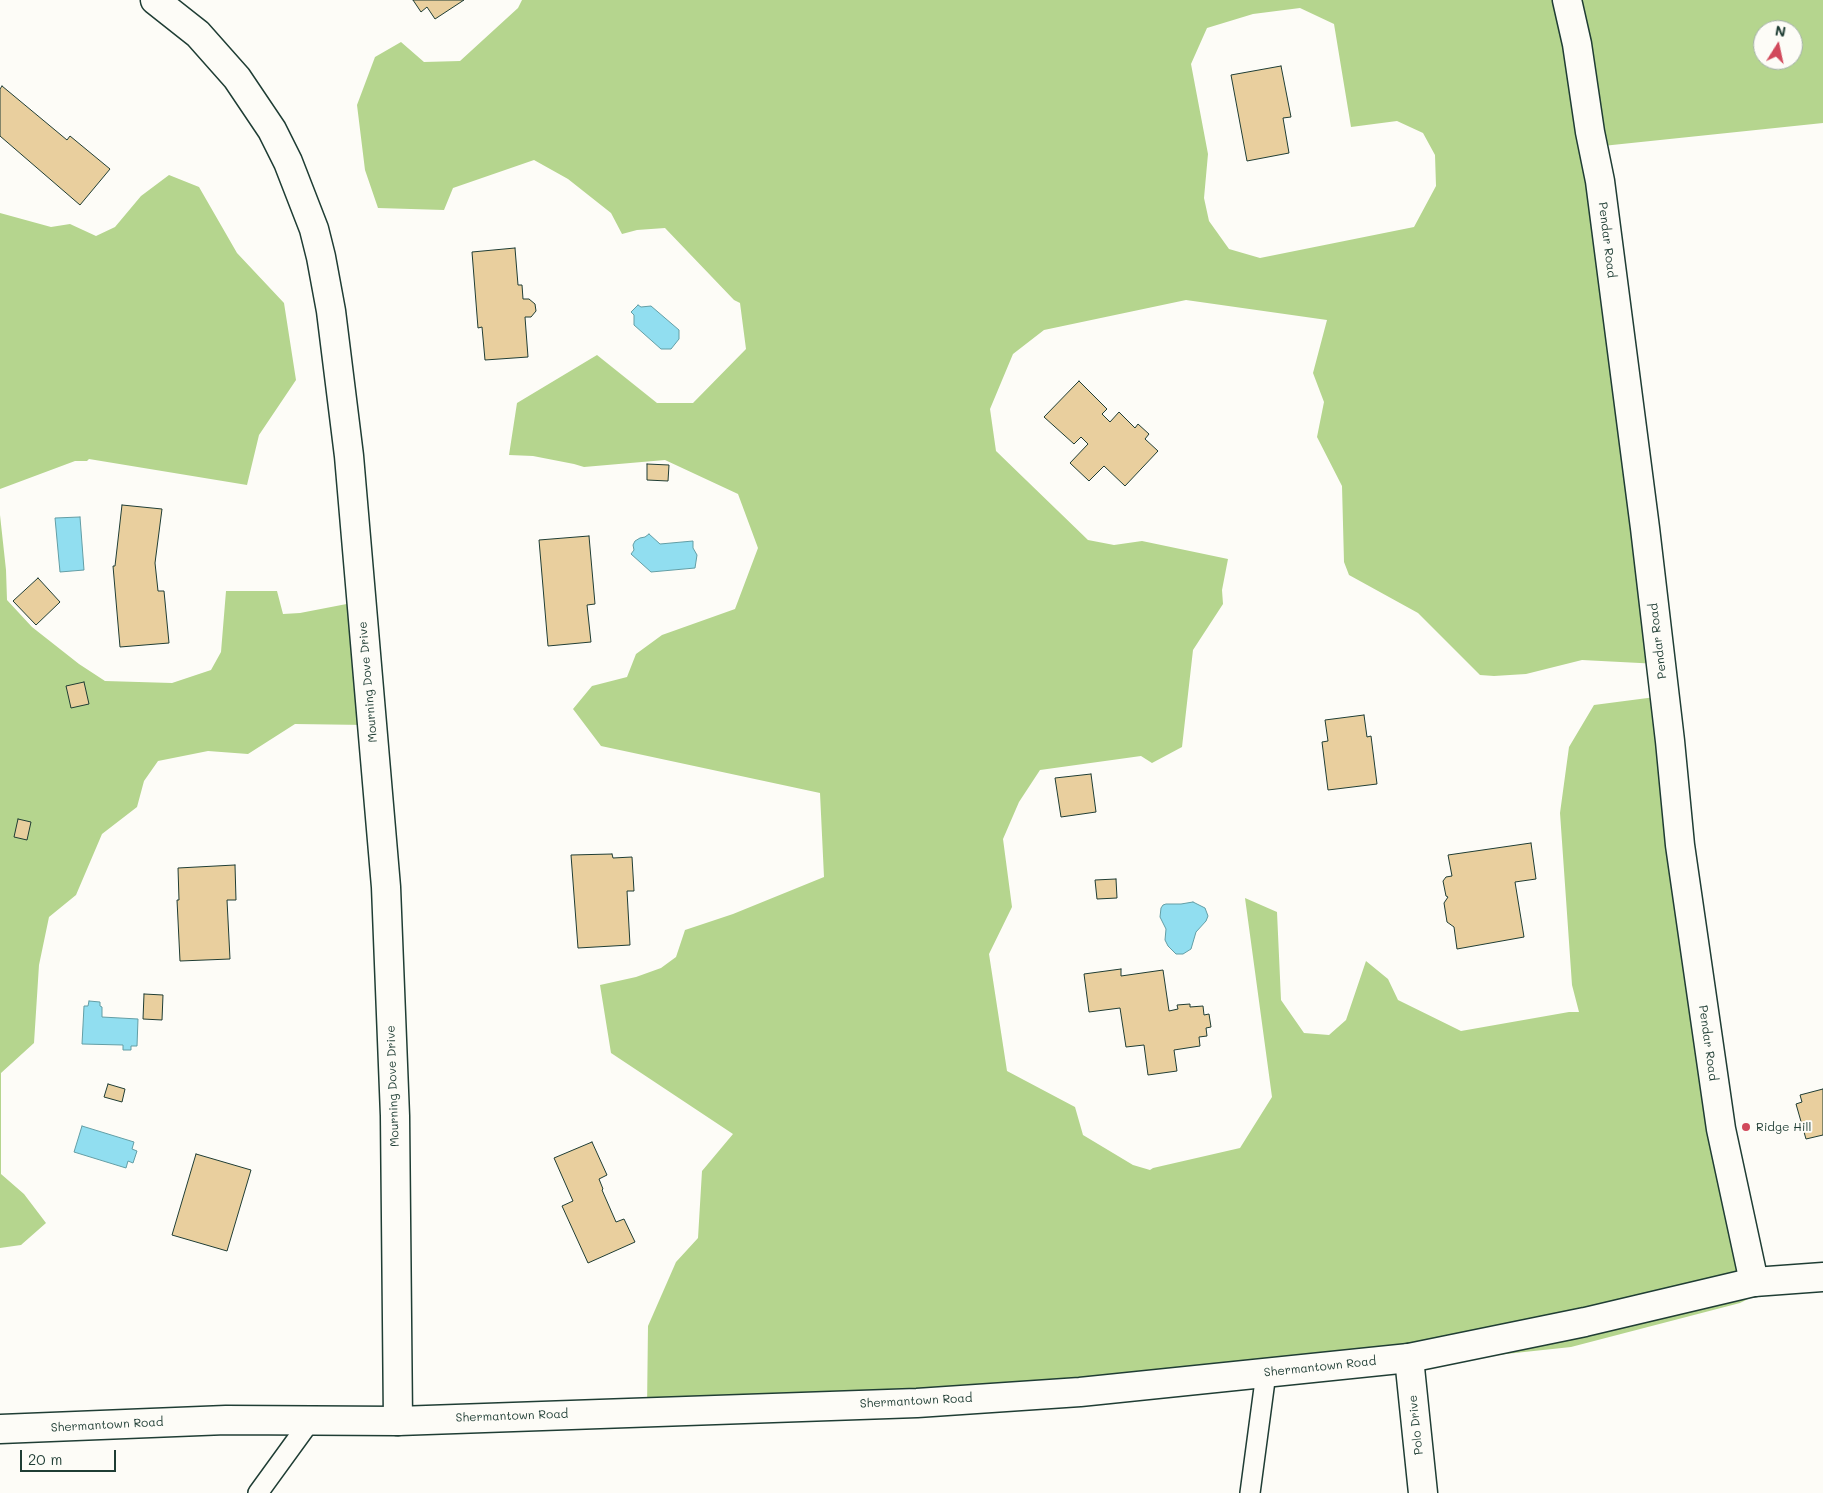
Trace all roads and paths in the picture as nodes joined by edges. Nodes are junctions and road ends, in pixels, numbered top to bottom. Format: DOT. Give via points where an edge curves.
graph roads {
  1 [pos="155,0"];
  2 [pos="1567,0"];
  3 [pos="1823,1277"];
  4 [pos="1754,1282"];
  5 [pos="1409,1358"];
  6 [pos="1266,1373"];
  7 [pos="310,1420"];
  8 [pos="398,1421"];
  9 [pos="0,1429"];
  10 [pos="258,1493"];
  11 [pos="1250,1493"];
  12 [pos="1423,1493"];
  1 -- 8 [label="street, Mourning Dove Drive" via="198,34 237,78 272,130 288,162 322,257 349,456 386,887 395,1116"];
  2 -- 4 [label="street, Pendar Road" via="1600,181 1645,528 1680,845 1720,1129"];
  3 -- 4 [label="street, Shermantown Road"];
  4 -- 5 [label="street, Shermantown Road" via="1585,1322"];
  5 -- 6 [label="street, Shermantown Road"];
  5 -- 12 [label="street, Polo Drive"];
  6 -- 8 [label="street, Shermantown Road" via="1080,1392 917,1403"];
  6 -- 11 [label="lane"];
  7 -- 8 [label="street, Shermantown Road"];
  7 -- 9 [label="street, Shermantown Road"];
  7 -- 10 [label="lane"];
}
